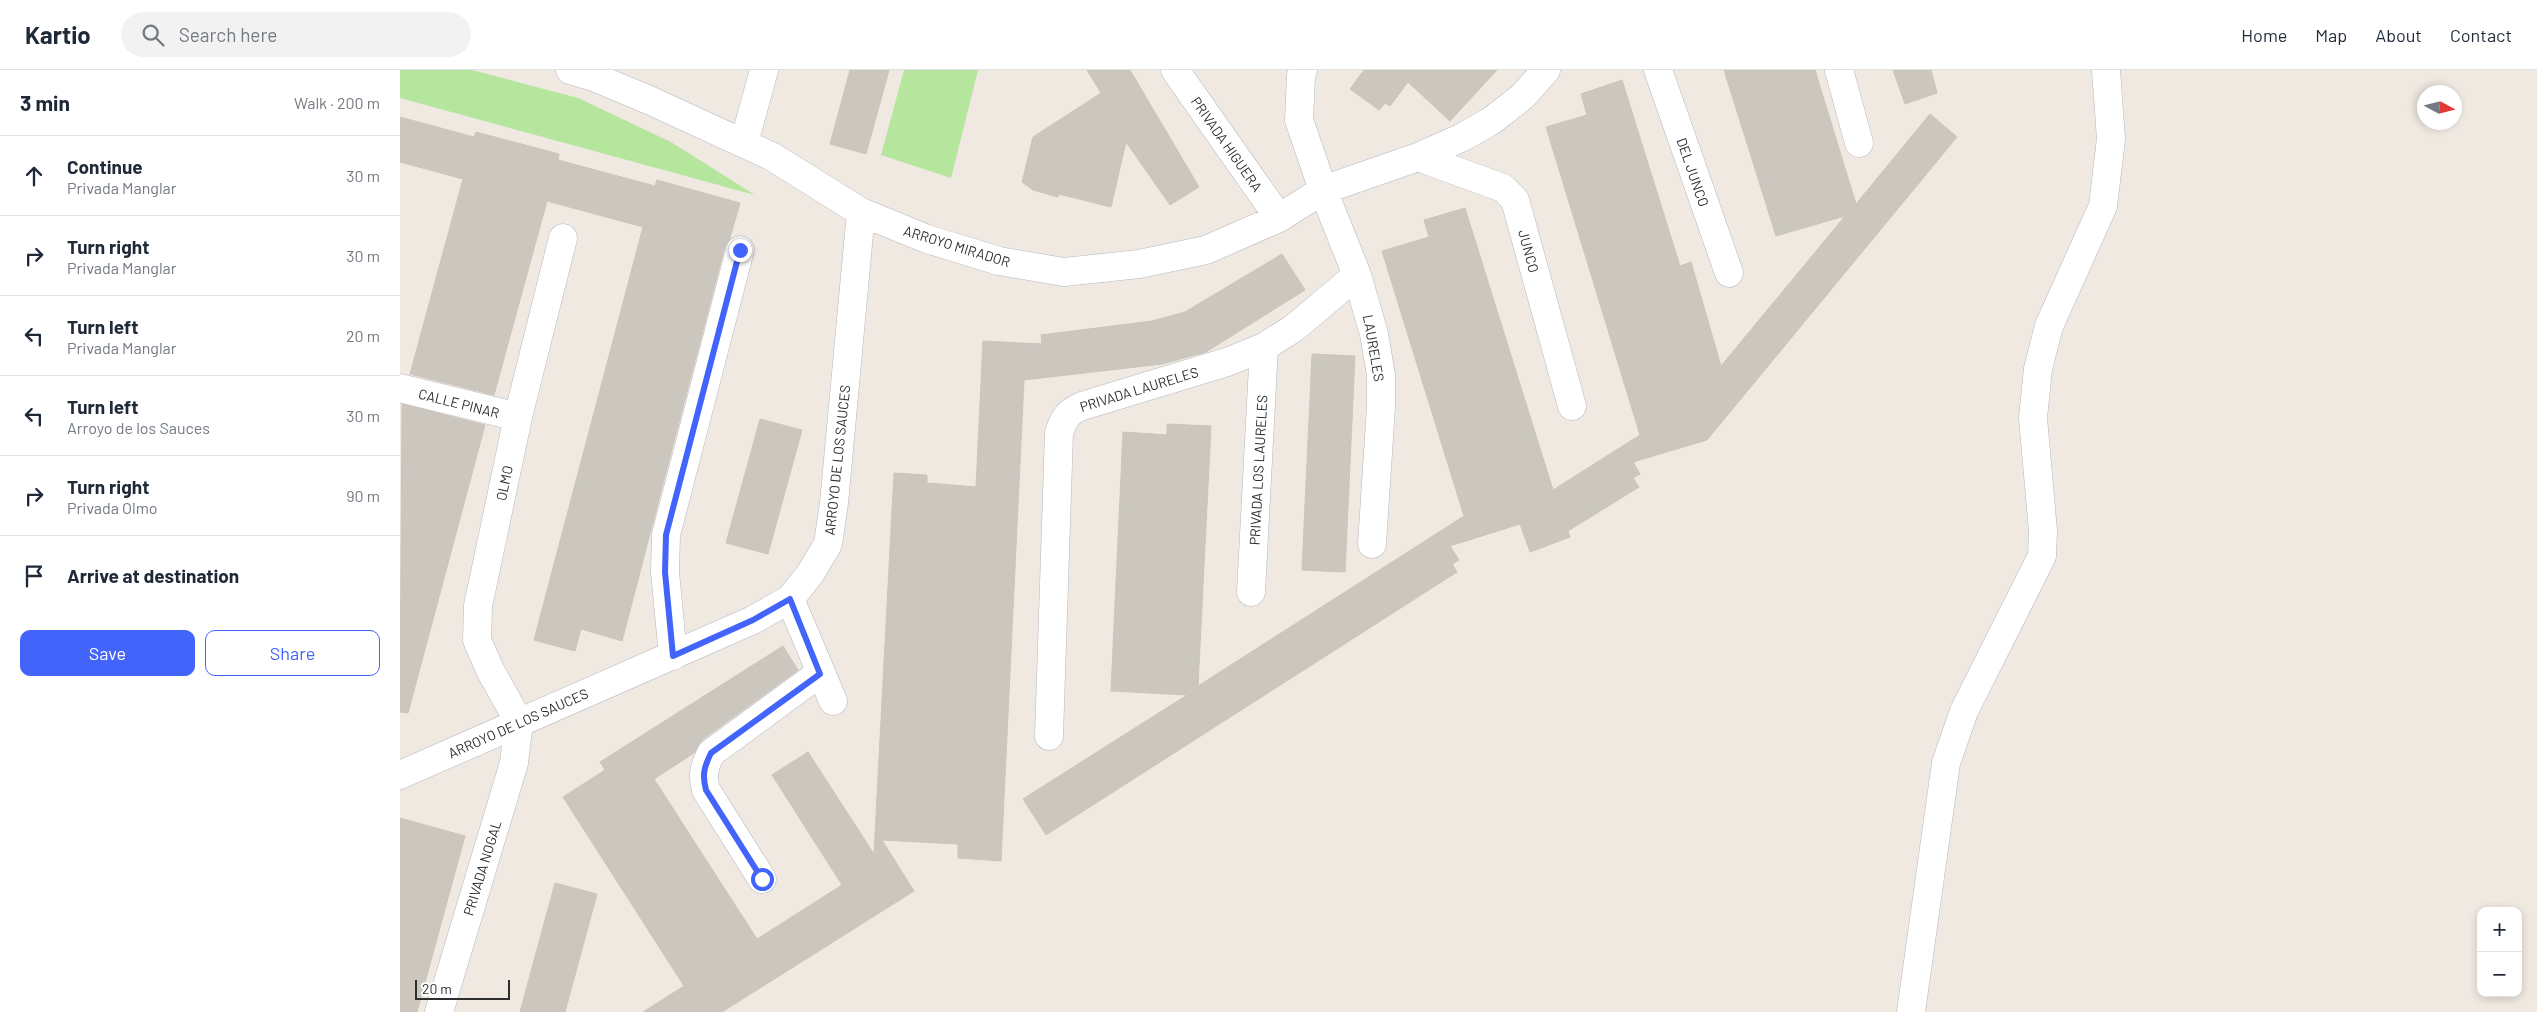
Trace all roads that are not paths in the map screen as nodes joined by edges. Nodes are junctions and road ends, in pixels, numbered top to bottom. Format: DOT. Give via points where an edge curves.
graph roads {
  1 [pos="570,70"];
  2 [pos="764,70"];
  3 [pos="1175,70"];
  4 [pos="1303,70"];
  5 [pos="1546,70"];
  6 [pos="1658,70"];
  7 [pos="1839,70"];
  8 [pos="2106,70"];
  9 [pos="744,143"];
  10 [pos="1859,143"];
  11 [pos="1418,157"];
  12 [pos="1323,190"];
  13 [pos="861,212"];
  14 [pos="1279,218"];
  15 [pos="563,238"];
  16 [pos="740,250"];
  17 [pos="1729,273"];
  18 [pos="1357,275"];
  19 [pos="1264,347"];
  20 [pos="400,388"];
  21 [pos="1572,406"];
  22 [pos="518,417"];
  23 [pos="1372,544"];
  24 [pos="1251,592"];
  25 [pos="790,599"];
  26 [pos="673,656"];
  27 [pos="820,674"];
  28 [pos="833,701"];
  29 [pos="519,722"];
  30 [pos="1050,736"];
  31 [pos="400,775"];
  32 [pos="762,879"];
  33 [pos="439,1012"];
  34 [pos="1911,1012"];
  1 -- 9 [label="street, ARROYO MIRADOR" via="594,76"];
  2 -- 9 [label="street"];
  3 -- 14 [label="street, PRIVADA HIGUERA"];
  4 -- 12 [label="street, LAURELES" via="1299,120"];
  5 -- 11 [label="street, ARROYO MIRADOR" via="1523,96 1491,121"];
  6 -- 17 [label="street, DEL JUNCO"];
  7 -- 10 [label="street"];
  8 -- 34 [label="street" via="2111,138 2103,206 2049,326 2038,369 2033,418 2043,531 2042,556 1964,711 1946,763"];
  9 -- 13 [label="street, ARROYO MIRADOR" via="771,156"];
  11 -- 12 [label="street, ARROYO MIRADOR"];
  11 -- 21 [label="street, JUNCO" via="1503,188 1515,200"];
  12 -- 14 [label="street, ARROYO MIRADOR"];
  12 -- 18 [label="street, LAURELES"];
  13 -- 14 [label="street, ARROYO MIRADOR" via="927,239 999,261 1064,272 1139,264 1206,250"];
  13 -- 25 [label="street, ARROYO DE LOS SAUCES" via="828,544"];
  15 -- 22 [label="street, OLMO"];
  16 -- 26 [label="street" via="666,535 665,572"];
  18 -- 19 [label="street, PRIVADA LAURELES" via="1294,328"];
  18 -- 23 [label="street, LAURELES" via="1374,334 1381,375"];
  19 -- 24 [label="street, PRIVADA LOS LAURELES"];
  19 -- 30 [label="street, PRIVADA LAURELES" via="1227,362 1082,406 1070,411 1063,419"];
  20 -- 22 [label="street, CALLE PINAR"];
  22 -- 29 [label="street, OLMO" via="478,606 477,640"];
  25 -- 26 [label="street, ARROYO DE LOS SAUCES" via="753,620"];
  25 -- 27 [label="street"];
  26 -- 29 [label="street, ARROYO DE LOS SAUCES"];
  27 -- 28 [label="street"];
  27 -- 32 [label="street" via="711,753 704,765 702,776 706,790"];
  29 -- 31 [label="street, ARROYO DE LOS SAUCES"];
  29 -- 33 [label="street, PRIVADA NOGAL" via="514,763"];
}
